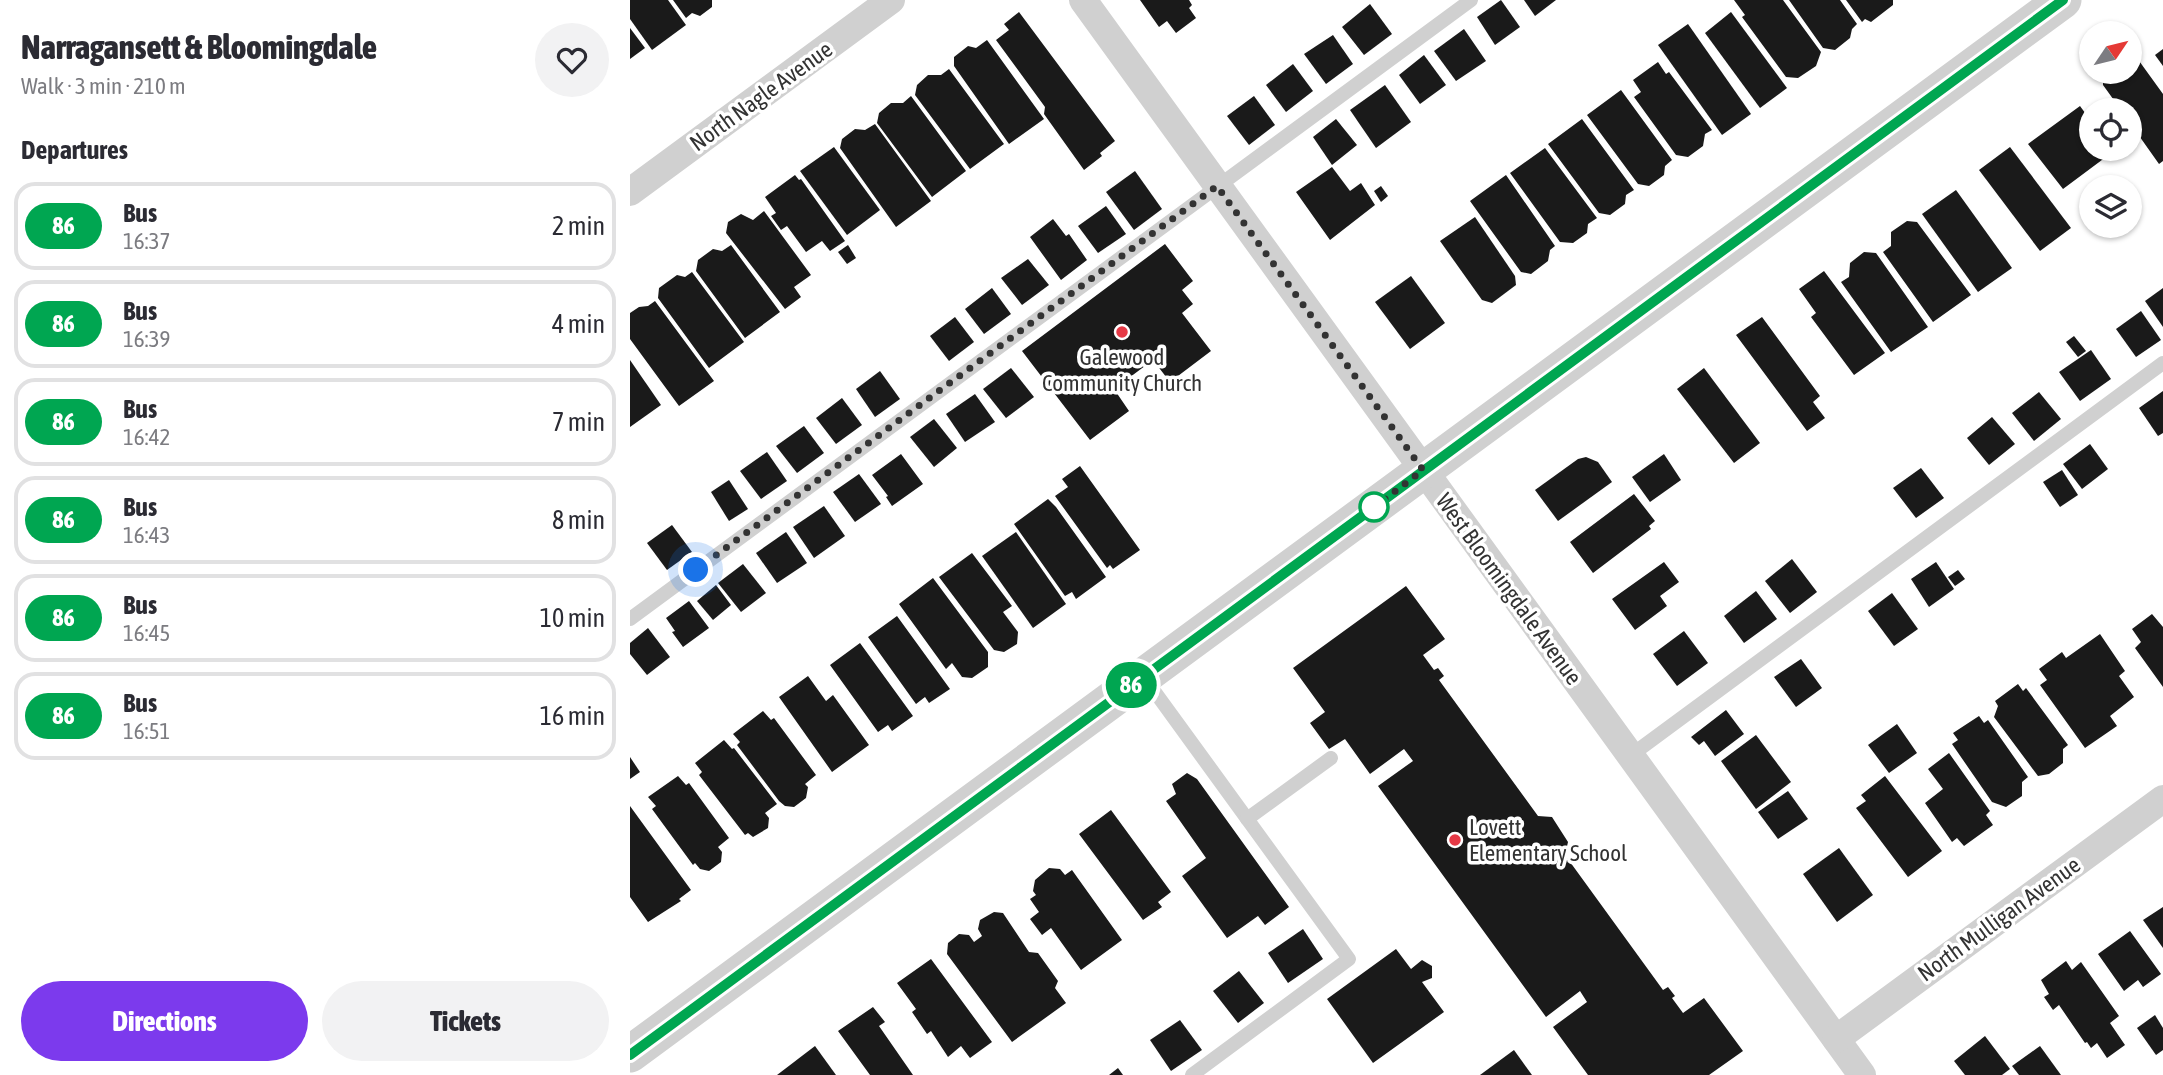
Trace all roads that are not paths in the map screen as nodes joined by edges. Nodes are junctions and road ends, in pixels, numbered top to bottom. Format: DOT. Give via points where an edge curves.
graph roads {
  1 [pos="891,0"];
  2 [pos="1083,0"];
  3 [pos="1471,0"];
  4 [pos="2063,0"];
  5 [pos="1217,186"];
  6 [pos="630,192"];
  7 [pos="2163,362"];
  8 [pos="1423,470"];
  9 [pos="630,619"];
  10 [pos="1144,676"];
  11 [pos="1630,756"];
  12 [pos="1331,758"];
  13 [pos="2163,799"];
  14 [pos="1247,818"];
  15 [pos="1836,1040"];
  16 [pos="630,1054"];
  17 [pos="1192,1075"];
  18 [pos="1862,1075"];
  1 -- 6 [label="street, North Nagle Avenue"];
  2 -- 5 [label="street, West Bloomingdale Avenue"];
  3 -- 5 [label="lane"];
  4 -- 8 [label="street"];
  5 -- 8 [label="street, West Bloomingdale Avenue"];
  5 -- 9 [label="lane"];
  7 -- 11 [label="lane"];
  8 -- 10 [label="street"];
  8 -- 11 [label="street, West Bloomingdale Avenue"];
  10 -- 14 [label="lane"];
  10 -- 16 [label="street"];
  11 -- 15 [label="street, West Bloomingdale Avenue"];
  12 -- 14 [label="lane"];
  13 -- 15 [label="street, North Mulligan Avenue"];
  14 -- 17 [label="lane" via="1349,959"];
  15 -- 18 [label="street, West Bloomingdale Avenue"];
}
